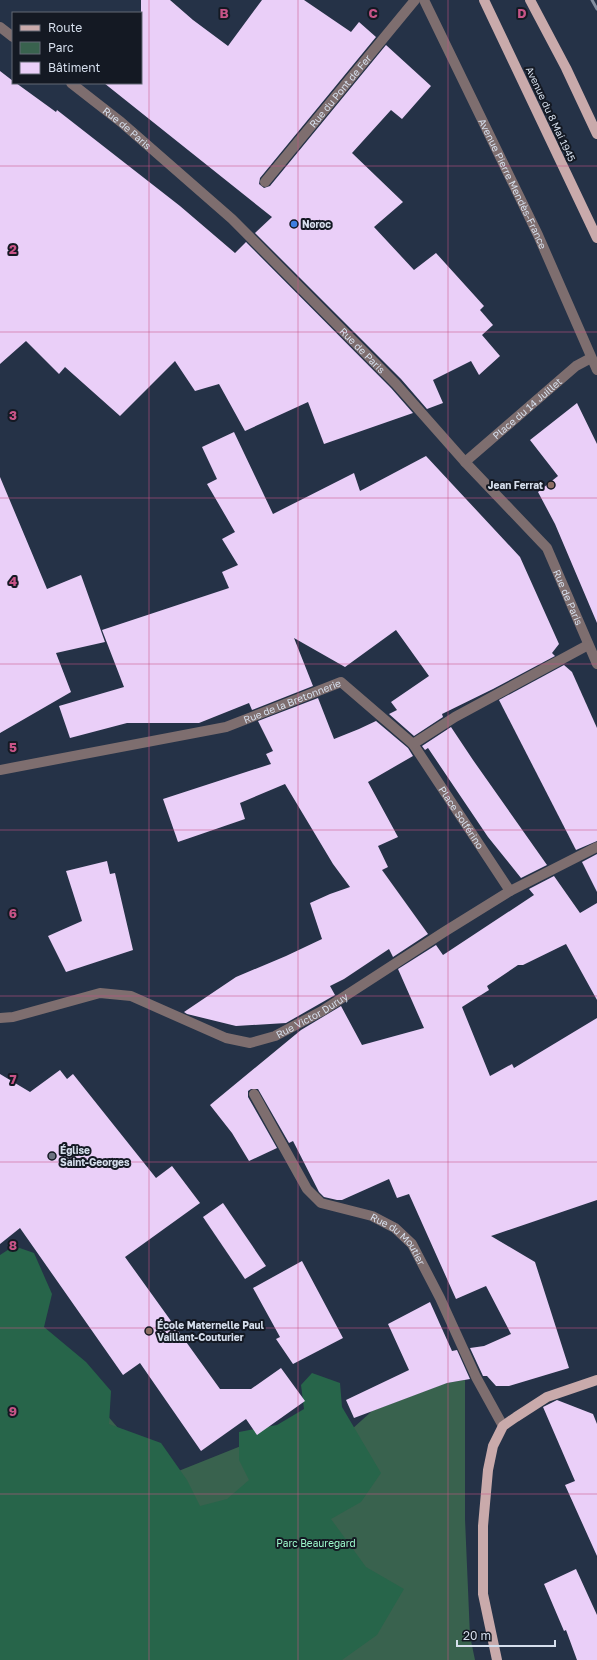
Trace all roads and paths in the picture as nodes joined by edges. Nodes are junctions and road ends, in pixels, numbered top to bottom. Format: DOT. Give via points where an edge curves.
graph roads {
  1 [pos="415,0"];
  2 [pos="424,0"];
  3 [pos="484,0"];
  4 [pos="530,0"];
  5 [pos="0,27"];
  6 [pos="12,36"];
  7 [pos="72,84"];
  8 [pos="597,134"];
  9 [pos="264,182"];
  10 [pos="597,238"];
  11 [pos="591,358"];
  12 [pos="597,370"];
  13 [pos="465,462"];
  14 [pos="588,645"];
  15 [pos="597,664"];
  16 [pos="413,744"];
  17 [pos="0,770"];
  18 [pos="597,847"];
  19 [pos="510,891"];
  20 [pos="0,1018"];
  21 [pos="254,1094"];
  22 [pos="597,1380"];
  23 [pos="503,1426"];
  24 [pos="497,1660"];
  1 -- 9 [label="street, Rue du Pont de Fer"];
  2 -- 11 [label="street, Avenue Pierre Mendès-France" via="538,235"];
  3 -- 10 [label="main road, Avenue du 8 Mai 1945"];
  4 -- 8 [label="main road"];
  5 -- 6 [label="street"];
  7 -- 13 [label="street, Rue de Paris" via="121,122 232,219 396,384"];
  11 -- 12 [label="street, Avenue Pierre Mendès-France"];
  11 -- 13 [label="street, Place du 14 Juillet" via="576,366"];
  13 -- 14 [label="street, Rue de Paris" via="547,548"];
  14 -- 15 [label="street, Rue de Paris"];
  14 -- 16 [label="street" via="455,717"];
  16 -- 17 [label="street, Rue de la Bretonnerie" via="341,682 226,727"];
  16 -- 19 [label="street, Place Solférino"];
  18 -- 19 [label="street, Rue Victor Duruy"];
  19 -- 20 [label="street, Rue Victor Duruy" via="322,1011 275,1036 250,1043 226,1038 131,996 123,995 100,993 13,1018"];
  21 -- 23 [label="street, Rue du Moutier" via="307,1189 321,1203 372,1216 395,1228 412,1244 476,1377"];
  22 -- 23 [label="main road" via="547,1397"];
  23 -- 24 [label="main road" via="493,1446 488,1470 483,1526 483,1594"];
}
